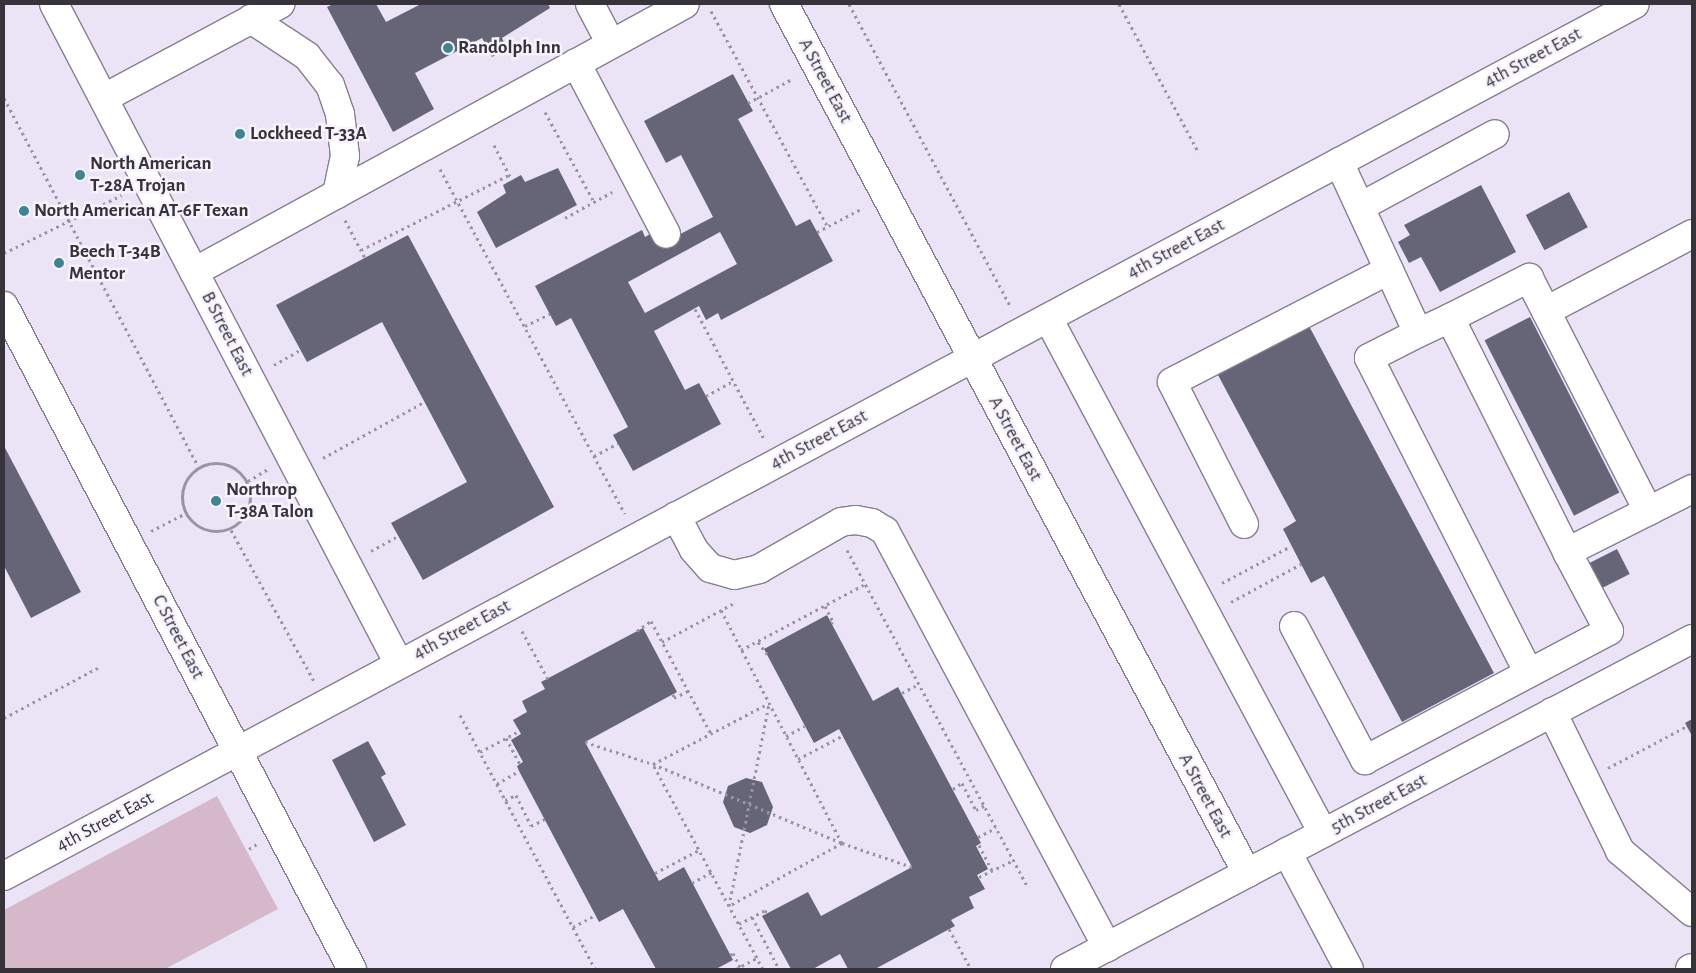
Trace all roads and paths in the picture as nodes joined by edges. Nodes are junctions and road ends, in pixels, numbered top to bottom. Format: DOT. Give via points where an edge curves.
graph roads {
  1 [pos="54,4"];
  2 [pos="280,4"];
  3 [pos="590,4"];
  4 [pos="685,4"];
  5 [pos="707,4"];
  6 [pos="784,4"];
  7 [pos="849,4"];
  8 [pos="1120,4"];
  9 [pos="1635,4"];
  10 [pos="251,19"];
  11 [pos="611,44"];
  12 [pos="576,63"];
  13 [pos="817,66"];
  14 [pos="532,88"];
  15 [pos="4,98"];
  16 [pos="104,98"];
  17 [pos="758,98"];
  18 [pos="748,103"];
  19 [pos="1495,134"];
  20 [pos="427,145"];
  21 [pos="494,145"];
  22 [pos="1199,153"];
  23 [pos="1339,162"];
  24 [pos="509,175"];
  25 [pos="637,178"];
  26 [pos="512,180"];
  27 [pos="148,182"];
  28 [pos="885,195"];
  29 [pos="458,201"];
  30 [pos="594,202"];
  31 [pos="340,204"];
  32 [pos="1360,207"];
  33 [pos="565,218"];
  34 [pos="70,221"];
  35 [pos="828,227"];
  36 [pos="817,232"];
  37 [pos="666,234"];
  38 [pos="1692,234"];
  39 [pos="361,250"];
  40 [pos="4,253"];
  41 [pos="365,258"];
  42 [pos="1389,270"];
  43 [pos="194,272"];
  44 [pos="4,306"];
  45 [pos="695,308"];
  46 [pos="1546,311"];
  47 [pos="550,314"];
  48 [pos="1048,318"];
  49 [pos="1450,318"];
  50 [pos="525,326"];
  51 [pos="1024,331"];
  52 [pos="1418,333"];
  53 [pos="300,350"];
  54 [pos="972,358"];
  55 [pos="269,368"];
  56 [pos="733,381"];
  57 [pos="706,396"];
  58 [pos="424,402"];
  59 [pos="618,443"];
  60 [pos="594,456"];
  61 [pos="318,461"];
  62 [pos="776,463"];
  63 [pos="198,466"];
  64 [pos="1692,489"];
  65 [pos="1648,511"];
  66 [pos="184,514"];
  67 [pos="676,516"];
  68 [pos="1244,524"];
  69 [pos="231,530"];
  70 [pos="398,536"];
  71 [pos="637,537"];
  72 [pos="129,542"];
  73 [pos="844,545"];
  74 [pos="1291,546"];
  75 [pos="1567,552"];
  76 [pos="366,553"];
  77 [pos="1301,564"];
  78 [pos="866,584"];
  79 [pos="738,601"];
  80 [pos="509,605"];
  81 [pos="825,606"];
  82 [pos="1202,606"];
  83 [pos="721,610"];
  84 [pos="831,623"];
  85 [pos="1294,626"];
  86 [pos="637,631"];
  87 [pos="1692,639"];
  88 [pos="662,642"];
  89 [pos="758,642"];
  90 [pos="742,650"];
  91 [pos="767,654"];
  92 [pos="399,664"];
  93 [pos="99,667"];
  94 [pos="1529,674"];
  95 [pos="548,679"];
  96 [pos="919,684"];
  97 [pos="688,691"];
  98 [pos="902,693"];
  99 [pos="673,694"];
  100 [pos="769,703"];
  101 [pos="326,704"];
  102 [pos="1552,712"];
  103 [pos="460,715"];
  104 [pos="4,718"];
  105 [pos="805,726"];
  106 [pos="1687,726"];
  107 [pos="519,731"];
  108 [pos="711,734"];
  109 [pos="786,736"];
  110 [pos="842,736"];
  111 [pos="506,738"];
  112 [pos="585,742"];
  113 [pos="237,752"];
  114 [pos="480,752"];
  115 [pos="798,759"];
  116 [pos="520,764"];
  117 [pos="653,764"];
  118 [pos="519,771"];
  119 [pos="1585,780"];
  120 [pos="497,784"];
  121 [pos="952,788"];
  122 [pos="505,800"];
  123 [pos="749,805"];
  124 [pos="984,806"];
  125 [pos="545,819"];
  126 [pos="996,828"];
  127 [pos="1323,833"];
  128 [pos="978,837"];
  129 [pos="842,843"];
  130 [pos="978,845"];
  131 [pos="699,850"];
  132 [pos="1287,852"];
  133 [pos="1014,860"];
  134 [pos="912,867"];
  135 [pos="992,871"];
  136 [pos="712,872"];
  137 [pos="655,873"];
  138 [pos="1247,873"];
  139 [pos="4,876"];
  140 [pos="979,877"];
  141 [pos="692,883"];
  142 [pos="1028,888"];
  143 [pos="729,906"];
  144 [pos="1692,912"];
  145 [pos="767,914"];
  146 [pos="596,915"];
  147 [pos="752,917"];
  148 [pos="739,924"];
  149 [pos="573,927"];
  150 [pos="950,929"];
  151 [pos="1107,947"];
  152 [pos="730,955"];
  153 [pos="757,958"];
  154 [pos="738,968"];
  155 [pos="352,969"];
  156 [pos="595,969"];
  157 [pos="763,969"];
  158 [pos="779,969"];
  159 [pos="971,969"];
  160 [pos="1065,969"];
  161 [pos="1349,969"];
  1 -- 16 [label="street, B Street East"];
  2 -- 10 [label="street"];
  3 -- 11 [label="street"];
  4 -- 11 [label="street"];
  5 -- 17 [label="path"];
  6 -- 13 [label="street, A Street East"];
  7 -- 51 [label="path"];
  8 -- 22 [label="path"];
  9 -- 23 [label="street, 4th Street East"];
  10 -- 16 [label="street"];
  10 -- 31 [label="street" via="308,56 330,85 340,114 344,156"];
  11 -- 12 [label="street"];
  12 -- 14 [label="street"];
  12 -- 25 [label="street"];
  13 -- 17 [label="path"];
  13 -- 28 [label="street, A Street East"];
  14 -- 20 [label="street"];
  14 -- 30 [label="path"];
  15 -- 34 [label="path"];
  16 -- 27 [label="street, B Street East"];
  17 -- 18 [label="path"];
  17 -- 35 [label="path"];
  19 -- 32 [label="street"];
  20 -- 29 [label="path"];
  20 -- 31 [label="street"];
  21 -- 24 [label="path"];
  23 -- 32 [label="street"];
  23 -- 48 [label="street, 4th Street East"];
  24 -- 26 [label="path"];
  24 -- 29 [label="path"];
  25 -- 30 [label="path"];
  25 -- 37 [label="street"];
  27 -- 34 [label="path"];
  27 -- 43 [label="street, B Street East"];
  28 -- 35 [label="path"];
  28 -- 54 [label="street, A Street East"];
  29 -- 39 [label="path"];
  29 -- 50 [label="path"];
  30 -- 33 [label="path"];
  31 -- 39 [label="path"];
  31 -- 43 [label="street"];
  32 -- 42 [label="street"];
  34 -- 40 [label="path"];
  34 -- 63 [label="path"];
  35 -- 36 [label="path"];
  38 -- 46 [label="street"];
  39 -- 41 [label="path"];
  42 -- 52 [label="street"];
  42 -- 68 [label="street" via="1172,382"];
  43 -- 92 [label="street, B Street East"];
  44 -- 72 [label="street, C Street East"];
  45 -- 56 [label="path"];
  46 -- 49 [label="street" via="1529,278"];
  46 -- 65 [label="street"];
  47 -- 50 [label="path"];
  48 -- 51 [label="street, 4th Street East"];
  48 -- 82 [label="street"];
  49 -- 52 [label="street"];
  49 -- 75 [label="street"];
  50 -- 60 [label="path"];
  51 -- 54 [label="street, 4th Street East"];
  52 -- 94 [label="street" via="1369,358"];
  53 -- 55 [label="path"];
  54 -- 62 [label="street, 4th Street East"];
  54 -- 138 [label="street, A Street East"];
  56 -- 57 [label="path"];
  56 -- 62 [label="path"];
  58 -- 61 [label="path"];
  59 -- 60 [label="path"];
  60 -- 71 [label="path"];
  62 -- 67 [label="street, 4th Street East"];
  63 -- 66 [label="path" via="181,488"];
  63 -- 69 [label="path" via="230,464 248,480 250,508"];
  64 -- 65 [label="street"];
  65 -- 75 [label="street"];
  66 -- 69 [label="path" via="203,531"];
  66 -- 72 [label="path"];
  67 -- 71 [label="street, 4th Street East"];
  67 -- 151 [label="street" via="694,550 710,568 734,575 759,568 841,522 872,523 885,531"];
  69 -- 101 [label="path"];
  70 -- 76 [label="path"];
  71 -- 80 [label="street, 4th Street East"];
  72 -- 113 [label="street, C Street East"];
  73 -- 78 [label="path"];
  74 -- 82 [label="path"];
  75 -- 94 [label="street" via="1609,631"];
  77 -- 82 [label="path"];
  78 -- 81 [label="path"];
  78 -- 96 [label="path"];
  79 -- 83 [label="path"];
  80 -- 92 [label="street, 4th Street East"];
  80 -- 95 [label="path"];
  81 -- 84 [label="path"];
  81 -- 89 [label="path"];
  82 -- 127 [label="street"];
  83 -- 88 [label="path"];
  83 -- 90 [label="path"];
  85 -- 94 [label="street" via="1365,760"];
  86 -- 88 [label="path" via="651,621"];
  87 -- 102 [label="street, 5th Street East"];
  88 -- 97 [label="path"];
  89 -- 90 [label="path"];
  89 -- 91 [label="path"];
  90 -- 100 [label="path"];
  92 -- 101 [label="street, 4th Street East"];
  93 -- 104 [label="path"];
  96 -- 98 [label="path"];
  96 -- 124 [label="path"];
  97 -- 99 [label="path" via="674,698"];
  97 -- 108 [label="path"];
  100 -- 108 [label="path"];
  100 -- 109 [label="path"];
  100 -- 123 [label="path"];
  101 -- 113 [label="street, 4th Street East"];
  102 -- 119 [label="street"];
  102 -- 127 [label="street, 5th Street East"];
  103 -- 114 [label="path"];
  105 -- 109 [label="path"];
  106 -- 119 [label="path"];
  107 -- 111 [label="path"];
  108 -- 117 [label="path"];
  109 -- 115 [label="path"];
  110 -- 115 [label="path"];
  111 -- 114 [label="path"];
  111 -- 116 [label="path"];
  112 -- 117 [label="path"];
  113 -- 139 [label="street, 4th Street East"];
  113 -- 155 [label="street, C Street East"];
  114 -- 120 [label="path"];
  115 -- 129 [label="path"];
  117 -- 123 [label="path"];
  117 -- 131 [label="path"];
  118 -- 120 [label="path"];
  119 -- 144 [label="street" via="1620,851"];
  120 -- 122 [label="path"];
  121 -- 124 [label="path" via="962,783 976,810"];
  122 -- 125 [label="path" via="516,795 531,826"];
  122 -- 149 [label="path"];
  123 -- 129 [label="path"];
  123 -- 143 [label="path"];
  124 -- 126 [label="path"];
  126 -- 128 [label="path"];
  126 -- 133 [label="path"];
  127 -- 132 [label="street, 5th Street East"];
  129 -- 134 [label="path"];
  129 -- 143 [label="path"];
  130 -- 135 [label="path"];
  131 -- 136 [label="path"];
  131 -- 137 [label="path"];
  132 -- 138 [label="street, 5th Street East"];
  132 -- 161 [label="street"];
  133 -- 135 [label="path"];
  133 -- 142 [label="path"];
  135 -- 140 [label="path"];
  136 -- 141 [label="path"];
  136 -- 143 [label="path"];
  138 -- 151 [label="street, 5th Street East"];
  143 -- 148 [label="path"];
  145 -- 147 [label="path" via="765,910"];
  146 -- 149 [label="path"];
  147 -- 148 [label="path"];
  147 -- 158 [label="path"];
  148 -- 153 [label="path"];
  149 -- 156 [label="path"];
  150 -- 159 [label="path"];
  151 -- 160 [label="street, 5th Street East"];
  152 -- 154 [label="path" via="733,953"];
  153 -- 154 [label="path"];
  153 -- 157 [label="path"];
}
